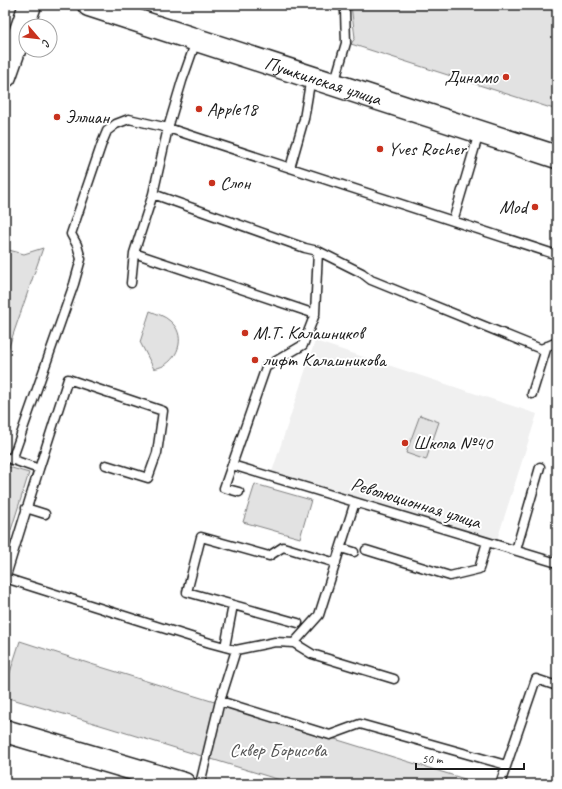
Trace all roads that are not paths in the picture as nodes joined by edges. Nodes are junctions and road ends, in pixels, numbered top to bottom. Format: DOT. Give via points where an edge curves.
graph roads {
  1 [pos="30,5"];
  2 [pos="89,5"];
  3 [pos="343,5"];
  4 [pos="196,40"];
  5 [pos="5,76"];
  6 [pos="311,77"];
  7 [pos="334,85"];
  8 [pos="168,128"];
  9 [pos="480,132"];
  10 [pos="557,157"];
  11 [pos="290,168"];
  12 [pos="153,194"];
  13 [pos="452,221"];
  14 [pos="318,251"];
  15 [pos="134,253"];
  16 [pos="557,255"];
  17 [pos="131,283"];
  18 [pos="315,314"];
  19 [pos="557,341"];
  20 [pos="547,346"];
  21 [pos="532,394"];
  22 [pos="9,459"];
  23 [pos="106,465"];
  24 [pos="232,465"];
  25 [pos="540,467"];
  26 [pos="38,469"];
  27 [pos="239,492"];
  28 [pos="355,502"];
  29 [pos="26,508"];
  30 [pos="45,514"];
  31 [pos="487,542"];
  32 [pos="341,548"];
  33 [pos="366,550"];
  34 [pos="516,550"];
  35 [pos="354,552"];
  36 [pos="336,562"];
  37 [pos="557,563"];
  38 [pos="5,578"];
  39 [pos="233,605"];
  40 [pos="298,623"];
  41 [pos="294,643"];
  42 [pos="225,647"];
  43 [pos="236,650"];
  44 [pos="394,679"];
  45 [pos="557,686"];
  46 [pos="220,701"];
  47 [pos="5,731"];
  48 [pos="506,765"];
  49 [pos="184,784"];
  50 [pos="200,784"];
  51 [pos="500,784"];
  1 -- 5 [label="main road"];
  2 -- 4 [label="main road, Пушкинская улица"];
  3 -- 7 [label="lane" via="346,43"];
  4 -- 6 [label="main road, Пушкинская улица"];
  4 -- 8 [label="lane"];
  6 -- 7 [label="main road, Пушкинская улица"];
  6 -- 11 [label="lane" via="305,115"];
  7 -- 9 [label="main road, Пушкинская улица"];
  8 -- 11 [label="lane"];
  8 -- 12 [label="lane"];
  8 -- 22 [label="lane" via="129,119 116,124 108,131 102,142 72,234 81,259 74,284"];
  9 -- 10 [label="main road, Пушкинская улица"];
  9 -- 13 [label="lane"];
  11 -- 13 [label="lane"];
  12 -- 14 [label="lane"];
  12 -- 15 [label="lane"];
  13 -- 16 [label="lane"];
  14 -- 18 [label="lane"];
  14 -- 20 [label="lane" via="377,283 540,349"];
  15 -- 17 [label="lane"];
  15 -- 18 [label="lane"];
  18 -- 24 [label="lane" via="303,345 266,366"];
  19 -- 20 [label="lane"];
  20 -- 21 [label="lane"];
  22 -- 26 [label="lane"];
  23 -- 26 [label="lane" via="148,478 157,453 163,412 68,379"];
  24 -- 27 [label="lane" via="224,488"];
  24 -- 28 [label="lane, Революционная улица"];
  25 -- 34 [label="lane"];
  26 -- 29 [label="lane"];
  28 -- 31 [label="lane, Революционная улица"];
  28 -- 32 [label="lane"];
  29 -- 30 [label="lane"];
  29 -- 38 [label="lane"];
  31 -- 33 [label="lane" via="479,569 450,576"];
  31 -- 34 [label="lane, Революционная улица"];
  32 -- 35 [label="lane"];
  32 -- 36 [label="lane"];
  34 -- 37 [label="lane, Революционная улица"];
  36 -- 39 [label="lane" via="283,547 269,556 201,537 187,592"];
  36 -- 41 [label="lane" via="319,616"];
  38 -- 42 [label="lane"];
  39 -- 40 [label="lane"];
  39 -- 42 [label="lane"];
  41 -- 43 [label="lane" via="274,642"];
  41 -- 44 [label="lane" via="312,654"];
  42 -- 43 [label="lane"];
  43 -- 46 [label="lane"];
  45 -- 48 [label="lane" via="536,679"];
  46 -- 48 [label="lane" via="330,735 360,724"];
  46 -- 50 [label="lane"];
  47 -- 49 [label="main road" via="140,774"];
  48 -- 51 [label="lane"];
}
